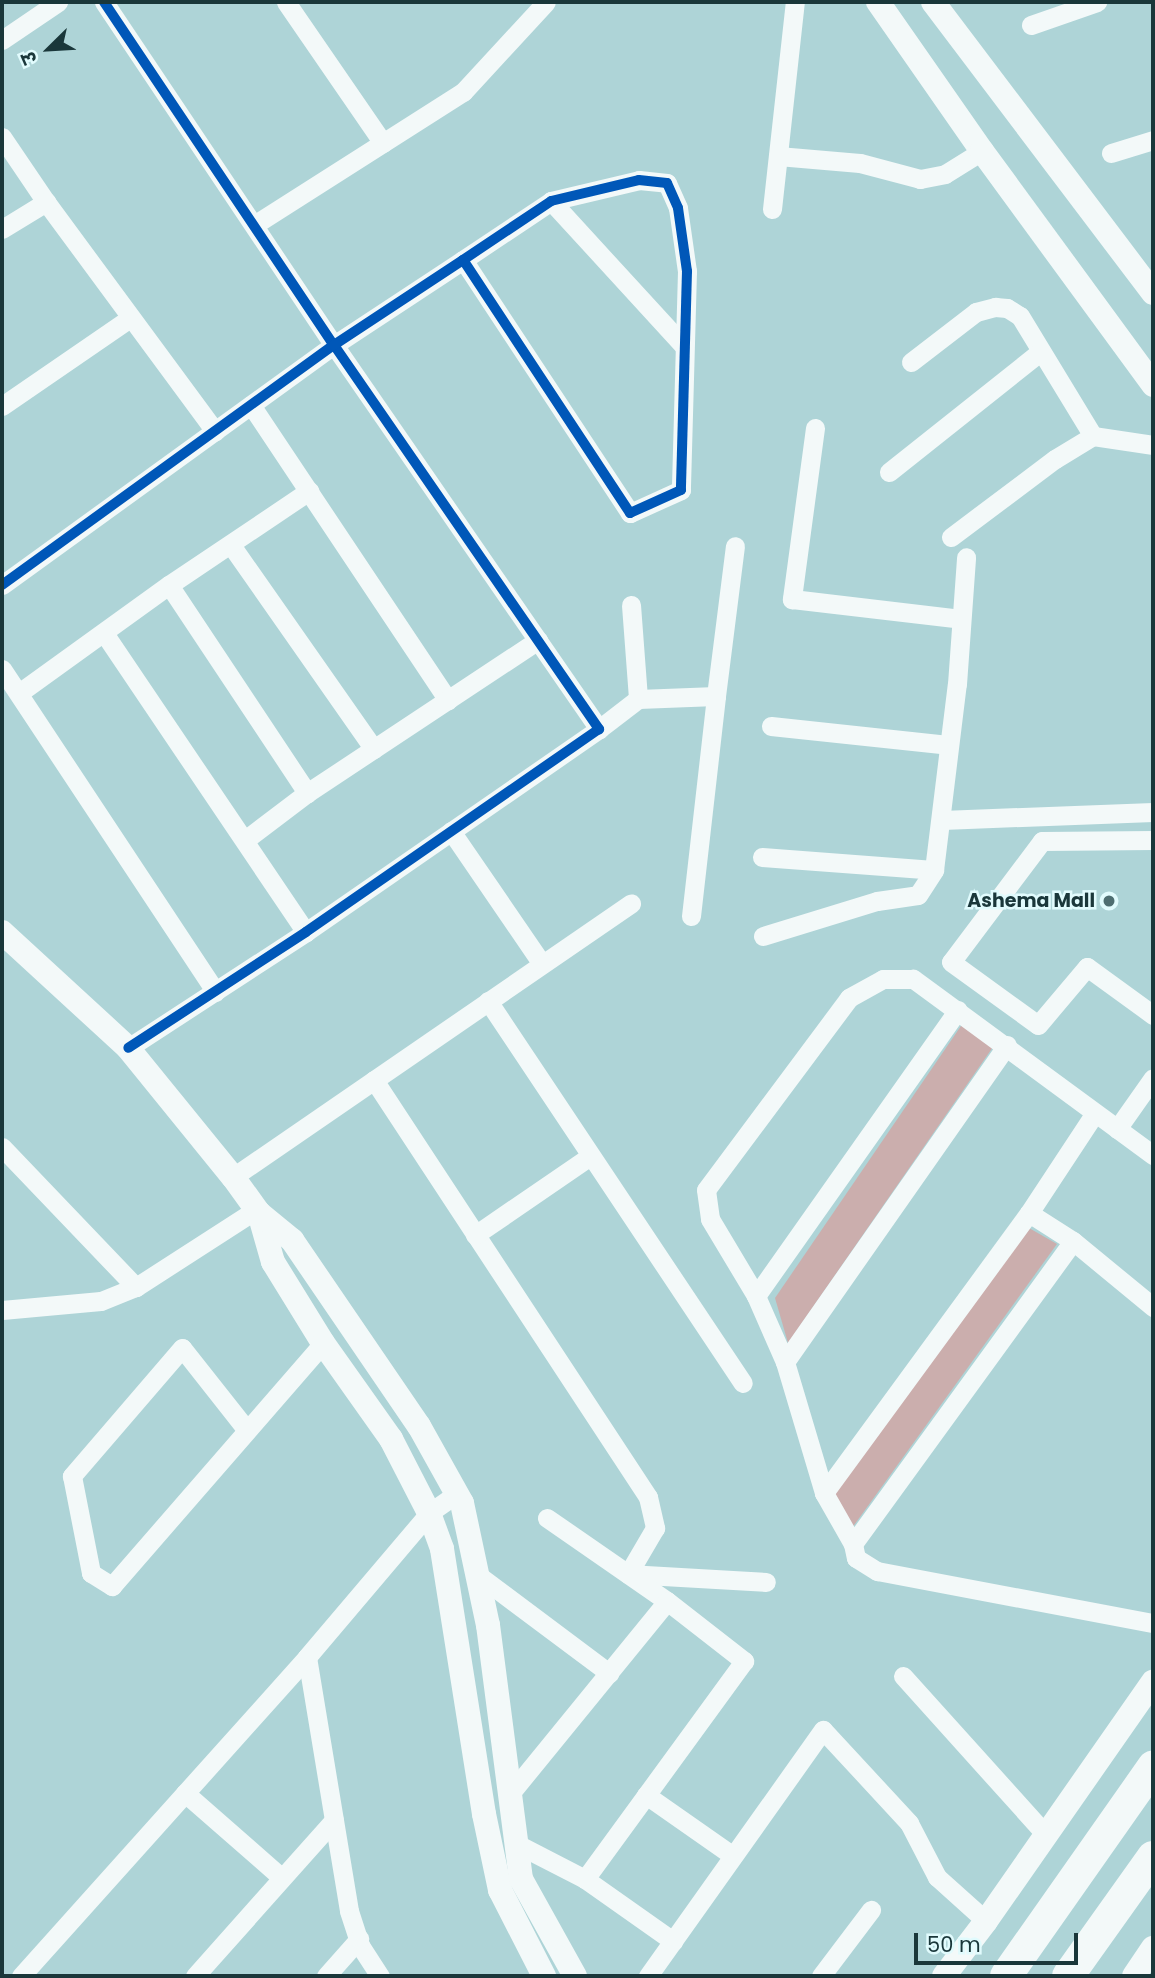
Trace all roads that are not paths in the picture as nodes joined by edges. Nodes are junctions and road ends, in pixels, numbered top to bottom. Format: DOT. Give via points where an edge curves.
graph roads {
  1 [pos="58,2"];
  2 [pos="104,2"];
  3 [pos="286,2"];
  4 [pos="546,2"];
  5 [pos="795,2"];
  6 [pos="878,2"];
  7 [pos="933,2"];
  8 [pos="1097,2"];
  9 [pos="1031,24"];
  10 [pos="2,40"];
  11 [pos="2,137"];
  12 [pos="1153,140"];
  13 [pos="383,143"];
  14 [pos="982,151"];
  15 [pos="1111,153"];
  16 [pos="778,156"];
  17 [pos="551,201"];
  18 [pos="46,202"];
  19 [pos="772,209"];
  20 [pos="254,225"];
  21 [pos="2,229"];
  22 [pos="463,260"];
  23 [pos="1153,293"];
  24 [pos="130,318"];
  25 [pos="334,345"];
  26 [pos="684,345"];
  27 [pos="1041,351"];
  28 [pos="911,362"];
  29 [pos="1153,385"];
  30 [pos="251,405"];
  31 [pos="2,406"];
  32 [pos="815,428"];
  33 [pos="215,431"];
  34 [pos="1093,436"];
  35 [pos="1153,445"];
  36 [pos="889,472"];
  37 [pos="309,491"];
  38 [pos="951,537"];
  39 [pos="231,545"];
  40 [pos="734,545"];
  41 [pos="966,557"];
  42 [pos="2,585"];
  43 [pos="169,586"];
  44 [pos="631,605"];
  45 [pos="961,619"];
  46 [pos="104,633"];
  47 [pos="538,640"];
  48 [pos="2,669"];
  49 [pos="19,693"];
  50 [pos="716,696"];
  51 [pos="449,699"];
  52 [pos="638,699"];
  53 [pos="771,726"];
  54 [pos="599,729"];
  55 [pos="948,745"];
  56 [pos="374,749"];
  57 [pos="307,793"];
  58 [pos="1153,812"];
  59 [pos="942,820"];
  60 [pos="451,831"];
  61 [pos="245,840"];
  62 [pos="1153,840"];
  63 [pos="762,858"];
  64 [pos="934,870"];
  65 [pos="631,903"];
  66 [pos="691,916"];
  67 [pos="2,932"];
  68 [pos="306,932"];
  69 [pos="762,936"];
  70 [pos="542,964"];
  71 [pos="216,992"];
  72 [pos="488,1001"];
  73 [pos="958,1010"];
  74 [pos="1153,1015"];
  75 [pos="1007,1045"];
  76 [pos="128,1048"];
  77 [pos="1153,1078"];
  78 [pos="374,1080"];
  79 [pos="1095,1113"];
  80 [pos="1117,1129"];
  81 [pos="2,1147"];
  82 [pos="1153,1156"];
  83 [pos="589,1157"];
  84 [pos="233,1177"];
  85 [pos="258,1211"];
  86 [pos="1029,1213"];
  87 [pos="475,1235"];
  88 [pos="1073,1241"];
  89 [pos="136,1287"];
  90 [pos="755,1296"];
  91 [pos="1153,1307"];
  92 [pos="2,1310"];
  93 [pos="323,1343"];
  94 [pos="785,1362"];
  95 [pos="743,1383"];
  96 [pos="246,1429"];
  97 [pos="458,1493"];
  98 [pos="824,1493"];
  99 [pos="429,1513"];
  100 [pos="547,1518"];
  101 [pos="853,1544"];
  102 [pos="628,1574"];
  103 [pos="478,1575"];
  104 [pos="766,1582"];
  105 [pos="667,1601"];
  106 [pos="1153,1623"];
  107 [pos="307,1657"];
  108 [pos="609,1673"];
  109 [pos="903,1676"];
  110 [pos="1153,1682"];
  111 [pos="1153,1767"];
  112 [pos="185,1793"];
  113 [pos="509,1795"];
  114 [pos="646,1795"];
  115 [pos="334,1820"];
  116 [pos="1046,1835"];
  117 [pos="515,1843"];
  118 [pos="733,1856"];
  119 [pos="1153,1857"];
  120 [pos="281,1877"];
  121 [pos="585,1879"];
  122 [pos="871,1910"];
  123 [pos="986,1921"];
  124 [pos="359,1939"];
  125 [pos="673,1941"];
  126 [pos="1153,1948"];
  127 [pos="20,1976"];
  128 [pos="195,1976"];
  129 [pos="326,1976"];
  130 [pos="380,1976"];
  131 [pos="544,1976"];
  132 [pos="575,1976"];
  133 [pos="648,1976"];
  134 [pos="821,1976"];
  135 [pos="944,1976"];
  136 [pos="1006,1976"];
  137 [pos="1068,1976"];
  138 [pos="1134,1976"];
  1 -- 10 [label="street"];
  2 -- 20 [label="street"];
  3 -- 13 [label="street"];
  4 -- 13 [label="street" via="463,92"];
  5 -- 16 [label="street"];
  6 -- 14 [label="street"];
  7 -- 23 [label="street"];
  8 -- 9 [label="street"];
  11 -- 18 [label="street"];
  12 -- 15 [label="street"];
  13 -- 20 [label="street"];
  14 -- 16 [label="street" via="945,174 920,179 860,163"];
  14 -- 29 [label="street"];
  16 -- 19 [label="street"];
  17 -- 22 [label="street"];
  17 -- 26 [label="street"];
  17 -- 26 [label="street" via="639,180 667,183 678,208 687,271"];
  18 -- 21 [label="street"];
  18 -- 24 [label="street"];
  20 -- 25 [label="street"];
  22 -- 25 [label="street"];
  22 -- 26 [label="street" via="630,513 681,490"];
  24 -- 31 [label="street"];
  24 -- 33 [label="street"];
  25 -- 30 [label="street"];
  25 -- 47 [label="street"];
  27 -- 28 [label="street" via="1020,316 995,306 976,312"];
  27 -- 34 [label="street"];
  27 -- 36 [label="street"];
  30 -- 33 [label="street"];
  30 -- 37 [label="street"];
  32 -- 45 [label="street" via="792,598"];
  33 -- 42 [label="street"];
  34 -- 35 [label="street"];
  34 -- 38 [label="street"];
  37 -- 39 [label="street"];
  37 -- 51 [label="street"];
  39 -- 43 [label="street"];
  39 -- 56 [label="street"];
  40 -- 50 [label="street"];
  41 -- 45 [label="street"];
  43 -- 46 [label="street"];
  43 -- 57 [label="street"];
  44 -- 52 [label="street"];
  45 -- 55 [label="street"];
  46 -- 49 [label="street"];
  46 -- 61 [label="street"];
  47 -- 51 [label="street"];
  47 -- 54 [label="street"];
  48 -- 49 [label="street"];
  49 -- 71 [label="street"];
  50 -- 52 [label="street"];
  50 -- 66 [label="street"];
  51 -- 56 [label="street"];
  52 -- 54 [label="street"];
  53 -- 55 [label="street"];
  54 -- 60 [label="street"];
  55 -- 59 [label="street"];
  56 -- 57 [label="street"];
  57 -- 61 [label="street"];
  58 -- 59 [label="street"];
  59 -- 64 [label="street"];
  60 -- 68 [label="street"];
  60 -- 70 [label="street"];
  61 -- 68 [label="street"];
  62 -- 74 [label="street" via="1042,841 951,962 1038,1025 1087,967"];
  63 -- 64 [label="street"];
  64 -- 69 [label="street" via="918,895 877,901"];
  65 -- 70 [label="street"];
  67 -- 76 [label="street"];
  68 -- 71 [label="street"];
  70 -- 72 [label="street"];
  71 -- 76 [label="street"];
  72 -- 78 [label="street"];
  72 -- 83 [label="street"];
  73 -- 75 [label="street"];
  73 -- 90 [label="street"];
  73 -- 90 [label="street" via="913,979 883,979 849,998 706,1190 710,1219"];
  75 -- 79 [label="street"];
  75 -- 94 [label="street"];
  76 -- 84 [label="street"];
  77 -- 80 [label="street"];
  78 -- 84 [label="street"];
  78 -- 87 [label="street"];
  79 -- 80 [label="street"];
  79 -- 86 [label="street"];
  80 -- 82 [label="street"];
  81 -- 89 [label="street"];
  83 -- 87 [label="street"];
  83 -- 95 [label="street"];
  84 -- 85 [label="street"];
  85 -- 89 [label="street"];
  85 -- 93 [label="street" via="273,1262"];
  85 -- 97 [label="street" via="292,1240 419,1426"];
  86 -- 88 [label="street"];
  86 -- 98 [label="street"];
  87 -- 102 [label="street" via="648,1497 655,1528"];
  88 -- 91 [label="street"];
  88 -- 101 [label="street"];
  89 -- 92 [label="street" via="102,1301"];
  90 -- 94 [label="street"];
  93 -- 96 [label="street"];
  93 -- 99 [label="street" via="391,1439"];
  94 -- 98 [label="street"];
  96 -- 96 [label="street" via="112,1586 91,1573 72,1476 182,1348"];
  97 -- 99 [label="street"];
  97 -- 103 [label="street"];
  98 -- 101 [label="street"];
  99 -- 107 [label="street"];
  99 -- 131 [label="street" via="442,1549 500,1890"];
  100 -- 102 [label="street"];
  101 -- 106 [label="street" via="856,1558 877,1571"];
  102 -- 104 [label="street"];
  102 -- 105 [label="street"];
  103 -- 108 [label="street"];
  103 -- 113 [label="street"];
  105 -- 108 [label="street"];
  105 -- 114 [label="street" via="744,1661"];
  107 -- 112 [label="street"];
  107 -- 115 [label="street"];
  108 -- 113 [label="street"];
  109 -- 116 [label="street"];
  110 -- 116 [label="street"];
  111 -- 136 [label="main road"];
  112 -- 120 [label="street"];
  112 -- 127 [label="street"];
  113 -- 117 [label="street"];
  114 -- 118 [label="street"];
  114 -- 121 [label="street"];
  115 -- 120 [label="street"];
  115 -- 124 [label="street" via="349,1911"];
  116 -- 123 [label="street"];
  117 -- 121 [label="street"];
  117 -- 132 [label="street" via="529,1897"];
  118 -- 123 [label="street" via="823,1730 909,1823 937,1877"];
  118 -- 125 [label="street"];
  119 -- 137 [label="main road"];
  120 -- 128 [label="street"];
  121 -- 125 [label="street"];
  122 -- 134 [label="street"];
  123 -- 135 [label="street"];
  124 -- 129 [label="street"];
  124 -- 130 [label="street"];
  125 -- 133 [label="street"];
  126 -- 138 [label="street"];
}
